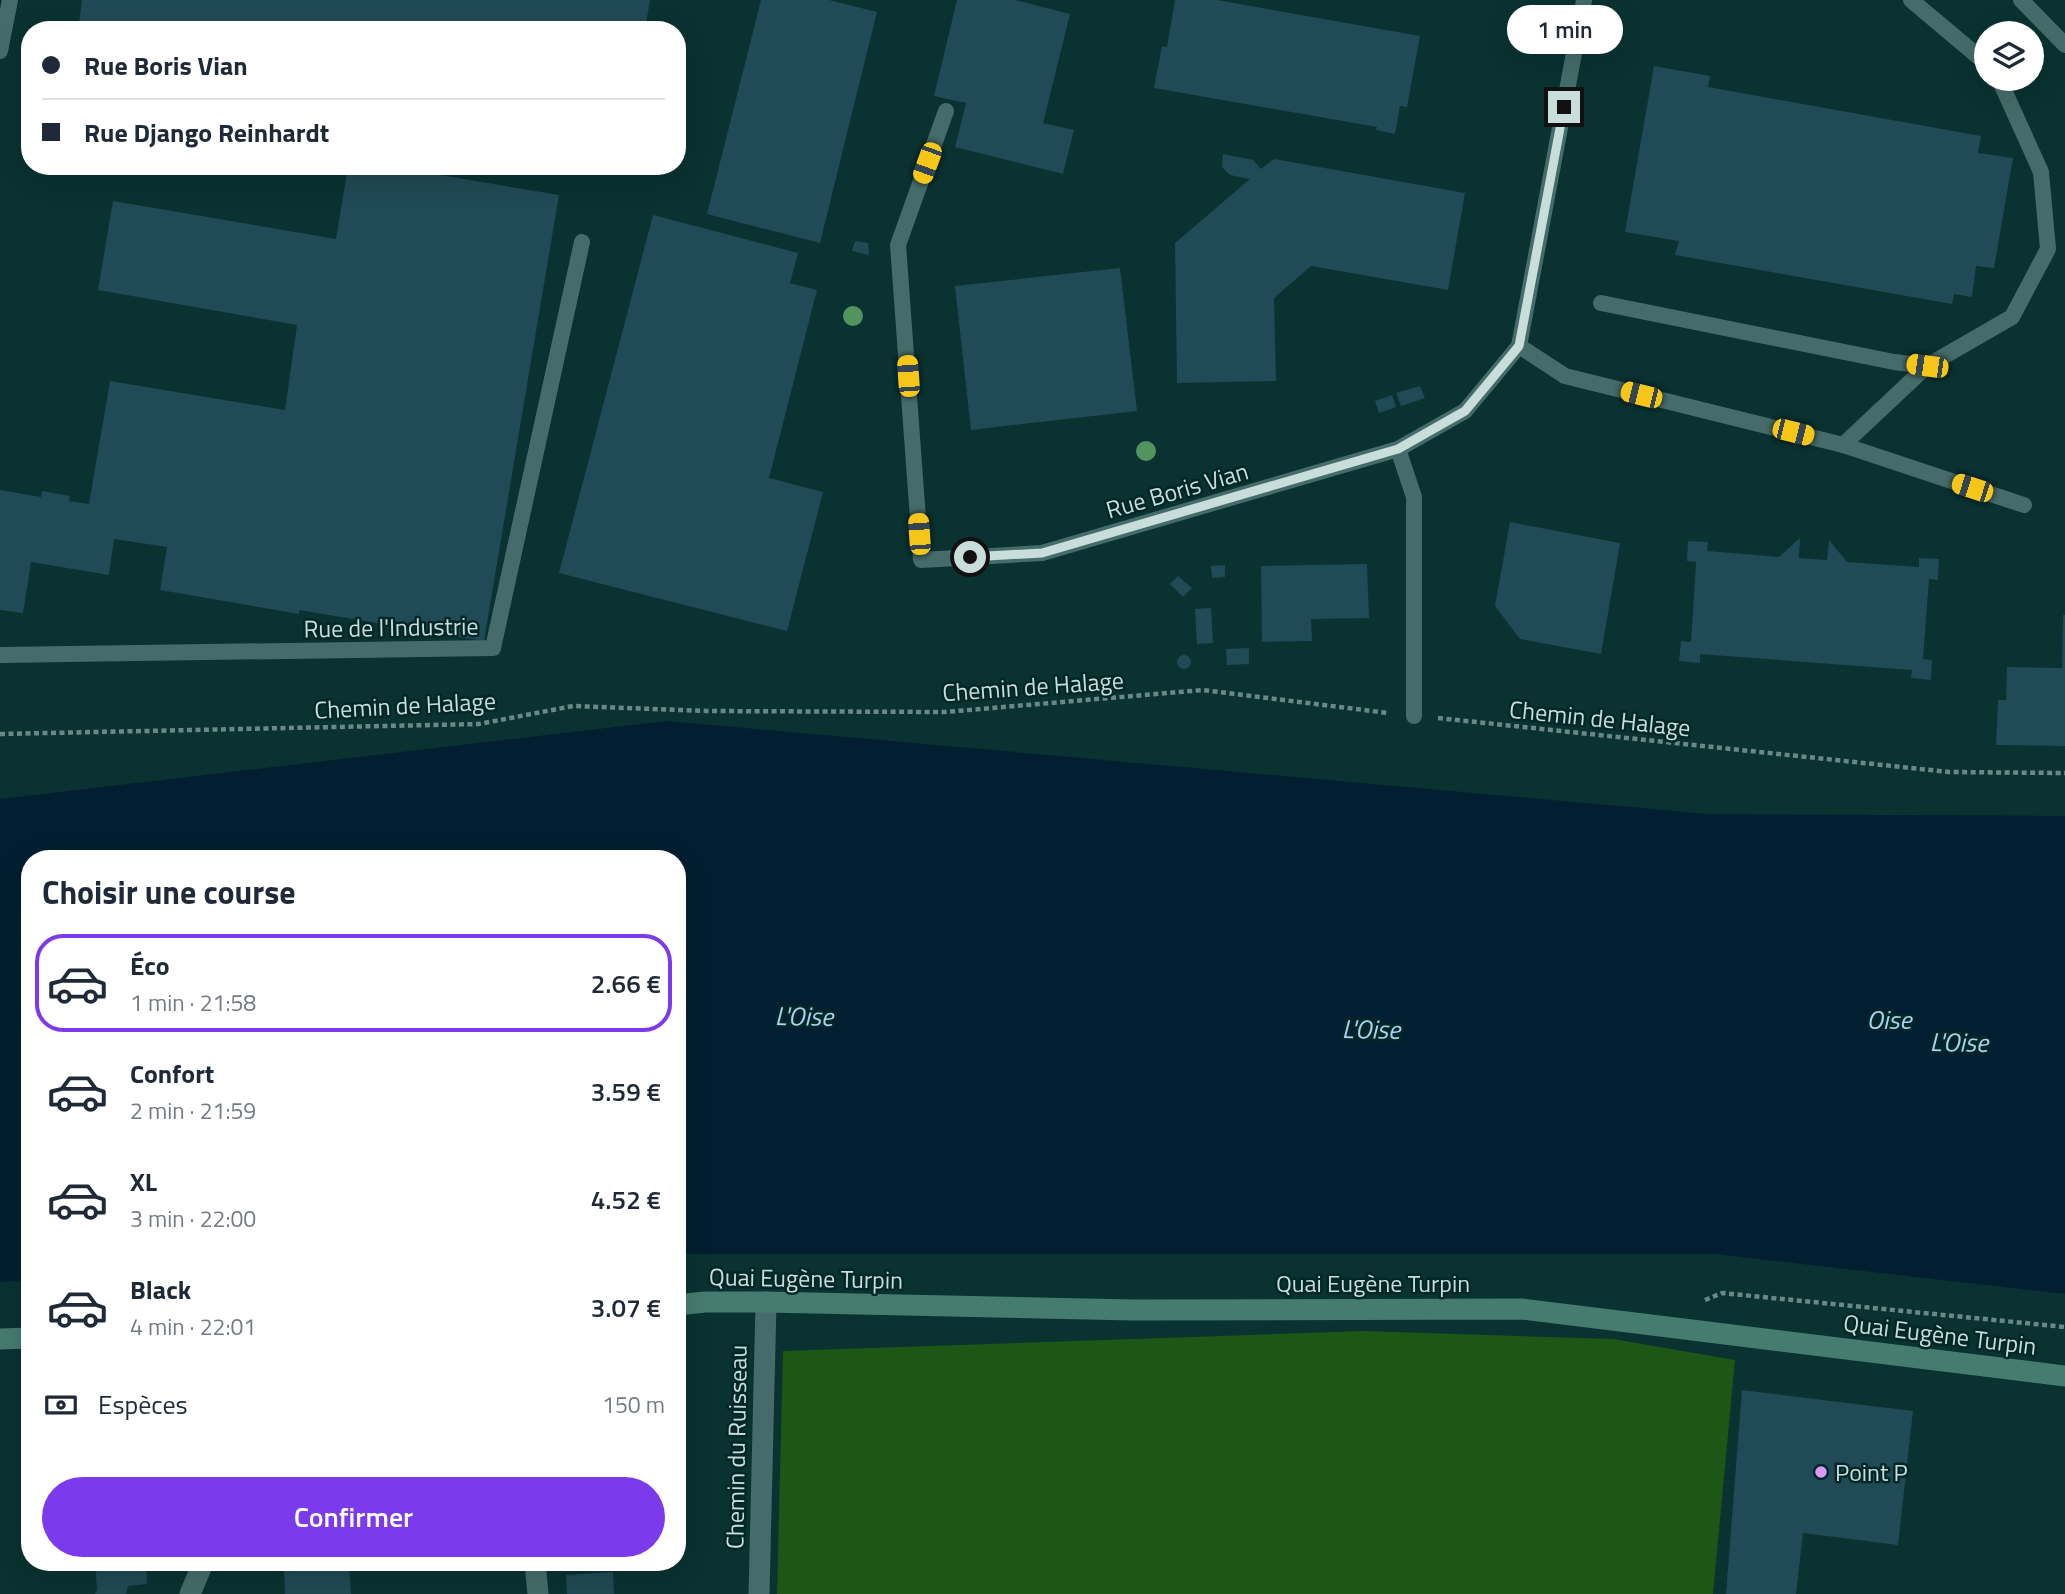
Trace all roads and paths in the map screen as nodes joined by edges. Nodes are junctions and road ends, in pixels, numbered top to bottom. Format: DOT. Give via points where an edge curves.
graph roads {
  1 [pos="1584,0"];
  2 [pos="1911,0"];
  3 [pos="2021,0"];
  4 [pos="6,8"];
  5 [pos="2065,45"];
  6 [pos="0,51"];
  7 [pos="1974,53"];
  8 [pos="2004,91"];
  9 [pos="946,111"];
  10 [pos="582,242"];
  11 [pos="1601,303"];
  12 [pos="1519,346"];
  13 [pos="1927,366"];
  14 [pos="1843,444"];
  15 [pos="1398,449"];
  16 [pos="2024,505"];
  17 [pos="0,655"];
  18 [pos="1414,716"];
  19 [pos="0,734"];
  20 [pos="2065,774"];
  21 [pos="766,1302"];
  22 [pos="1699,1303"];
  23 [pos="686,1304"];
  24 [pos="2065,1327"];
  25 [pos="21,1338"];
  26 [pos="0,1339"];
  27 [pos="2065,1376"];
  28 [pos="200,1571"];
  29 [pos="536,1571"];
  30 [pos="190,1594"];
  31 [pos="538,1594"];
  32 [pos="759,1594"];
  1 -- 12 [label="lane"];
  2 -- 7 [label="lane"];
  3 -- 5 [label="lane"];
  4 -- 6 [label="lane"];
  8 -- 13 [label="lane" via="2041,172 2048,249 2012,317"];
  9 -- 15 [label="lane, Rue Boris Vian" via="898,245 922,560 1042,553"];
  10 -- 17 [label="lane, Rue de l'Industrie" via="493,648"];
  11 -- 13 [label="lane"];
  12 -- 14 [label="lane" via="1565,376"];
  12 -- 15 [label="lane, Rue Boris Vian" via="1465,411"];
  13 -- 14 [label="lane"];
  14 -- 16 [label="lane"];
  15 -- 18 [label="lane" via="1414,497"];
  18 -- 19 [label="path, Chemin de Halage" via="1203,690 945,712 573,706 479,724"];
  18 -- 20 [label="path, Chemin de Halage" via="1949,772"];
  21 -- 23 [label="main road, Quai Eugène Turpin"];
  21 -- 27 [label="main road, Quai Eugène Turpin" via="1134,1310 1522,1309"];
  21 -- 32 [label="street, Chemin du Ruisseau"];
  22 -- 24 [label="path" via="1722,1293"];
  25 -- 26 [label="main road"];
  28 -- 30 [label="street"];
  29 -- 31 [label="street"];
}
